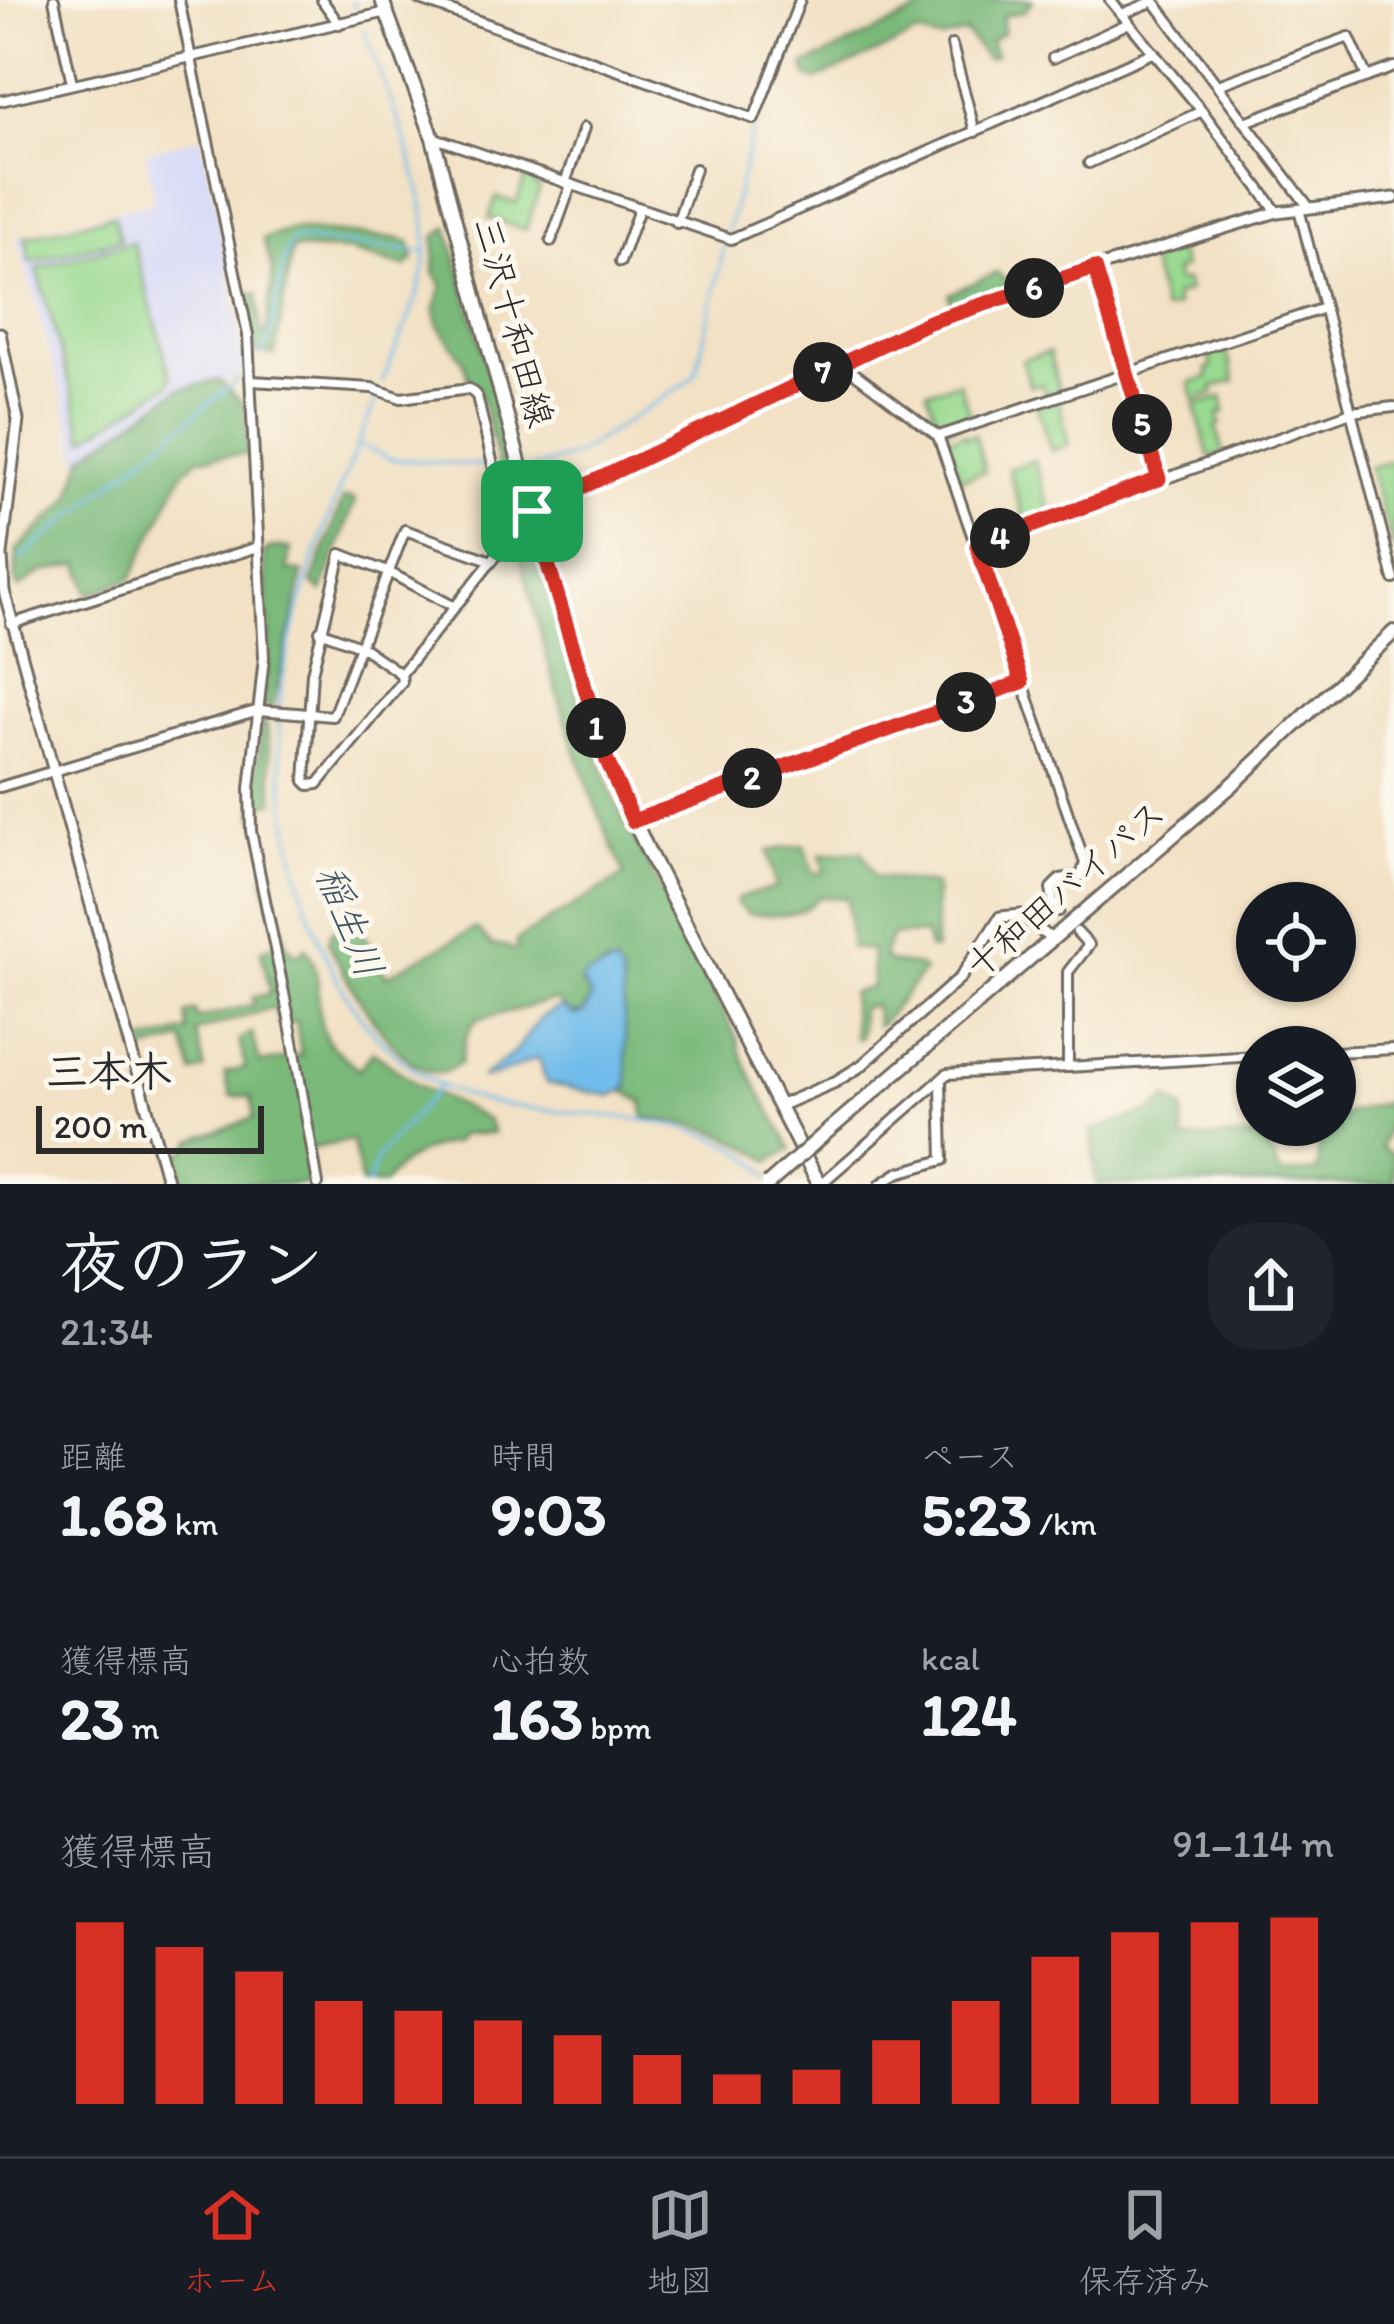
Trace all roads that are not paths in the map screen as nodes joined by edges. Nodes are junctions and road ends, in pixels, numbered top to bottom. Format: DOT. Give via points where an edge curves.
graph roads {
  1 [pos="54,0"];
  2 [pos="178,0"];
  3 [pos="322,0"];
  4 [pos="421,0"];
  5 [pos="1110,0"];
  6 [pos="1154,0"];
  7 [pos="796,1"];
  8 [pos="384,6"];
  9 [pos="1122,14"];
  10 [pos="1129,23"];
  11 [pos="339,24"];
  12 [pos="952,45"];
  13 [pos="1154,52"];
  14 [pos="191,55"];
  15 [pos="1053,58"];
  16 [pos="1394,67"];
  17 [pos="1367,77"];
  18 [pos="71,83"];
  19 [pos="1218,85"];
  20 [pos="0,101"];
  21 [pos="1202,111"];
  22 [pos="1245,122"];
  23 [pos="584,128"];
  24 [pos="975,132"];
  25 [pos="434,138"];
  26 [pos="1089,164"];
  27 [pos="695,169"];
  28 [pos="568,184"];
  29 [pos="1394,198"];
  30 [pos="1303,207"];
  31 [pos="639,209"];
  32 [pos="1276,212"];
  33 [pos="677,223"];
  34 [pos="551,241"];
  35 [pos="620,262"];
  36 [pos="1095,268"];
  37 [pos="1324,308"];
  38 [pos="0,333"];
  39 [pos="841,363"];
  40 [pos="1126,374"];
  41 [pos="251,381"];
  42 [pos="1394,406"];
  43 [pos="1351,412"];
  44 [pos="938,436"];
  45 [pos="1159,479"];
  46 [pos="532,511"];
  47 [pos="977,546"];
  48 [pos="258,547"];
  49 [pos="492,561"];
  50 [pos="390,573"];
  51 [pos="1394,579"];
  52 [pos="453,606"];
  53 [pos="11,624"];
  54 [pos="320,631"];
  55 [pos="1394,632"];
  56 [pos="362,646"];
  57 [pos="401,674"];
  58 [pos="1022,682"];
  59 [pos="259,710"];
  60 [pos="308,713"];
  61 [pos="51,772"];
  62 [pos="0,787"];
  63 [pos="633,821"];
  64 [pos="1059,911"];
  65 [pos="1077,932"];
  66 [pos="1051,939"];
  67 [pos="1394,1049"];
  68 [pos="1356,1051"];
  69 [pos="1236,1057"];
  70 [pos="1068,1066"];
  71 [pos="941,1082"];
  72 [pos="779,1106"];
  73 [pos="168,1184"];
  74 [pos="318,1184"];
  75 [pos="768,1184"];
  76 [pos="820,1184"];
  77 [pos="880,1184"];
  1 -- 18 [label="street"];
  2 -- 14 [label="street"];
  3 -- 11 [label="street"];
  4 -- 7 [label="street" via="754,119"];
  5 -- 9 [label="street"];
  6 -- 9 [label="street"];
  6 -- 19 [label="street"];
  8 -- 11 [label="street"];
  8 -- 25 [label="main road, 三沢十和田線"];
  9 -- 10 [label="street"];
  10 -- 13 [label="street"];
  10 -- 15 [label="street"];
  11 -- 14 [label="street"];
  12 -- 24 [label="street"];
  13 -- 21 [label="street"];
  13 -- 24 [label="street"];
  14 -- 18 [label="street"];
  14 -- 41 [label="street"];
  16 -- 17 [label="street"];
  17 -- 19 [label="street" via="1349,37"];
  17 -- 22 [label="street"];
  18 -- 20 [label="street"];
  19 -- 22 [label="street"];
  21 -- 26 [label="street"];
  21 -- 32 [label="street"];
  22 -- 30 [label="street"];
  23 -- 28 [label="street"];
  24 -- 33 [label="street" via="731,239"];
  25 -- 28 [label="street"];
  25 -- 46 [label="main road, 三沢十和田線"];
  27 -- 33 [label="street"];
  28 -- 31 [label="street"];
  28 -- 34 [label="street"];
  29 -- 30 [label="street"];
  30 -- 32 [label="street"];
  30 -- 37 [label="street"];
  31 -- 33 [label="street"];
  31 -- 35 [label="street"];
  32 -- 36 [label="street"];
  36 -- 39 [label="street" via="929,322"];
  36 -- 40 [label="street"];
  37 -- 40 [label="street"];
  37 -- 43 [label="street"];
  38 -- 53 [label="street" via="19,419 2,555"];
  39 -- 44 [label="street"];
  39 -- 46 [label="street"];
  40 -- 44 [label="street"];
  40 -- 45 [label="street"];
  41 -- 48 [label="street"];
  41 -- 49 [label="street" via="372,388 401,398 475,392 507,526"];
  42 -- 43 [label="street"];
  43 -- 45 [label="street"];
  43 -- 51 [label="street"];
  44 -- 47 [label="street"];
  45 -- 47 [label="street"];
  46 -- 63 [label="main road, 三沢十和田線" via="607,761"];
  47 -- 58 [label="street"];
  48 -- 53 [label="street"];
  48 -- 59 [label="street"];
  49 -- 50 [label="street" via="405,530"];
  49 -- 52 [label="street"];
  50 -- 52 [label="street"];
  50 -- 54 [label="street" via="340,554"];
  50 -- 56 [label="street"];
  52 -- 57 [label="street"];
  53 -- 61 [label="street"];
  54 -- 56 [label="street"];
  54 -- 60 [label="street"];
  55 -- 66 [label="main road, 十和田バイパス" via="1231,786"];
  56 -- 57 [label="street"];
  56 -- 60 [label="street" via="336,714"];
  57 -- 60 [label="street" via="314,786 305,782"];
  58 -- 63 [label="street"];
  58 -- 64 [label="street" via="1085,863 1081,875 1051,889"];
  59 -- 60 [label="street"];
  59 -- 61 [label="street"];
  59 -- 74 [label="street" via="250,831"];
  61 -- 62 [label="street"];
  61 -- 73 [label="street"];
  63 -- 72 [label="main road, 三沢十和田線"];
  65 -- 70 [label="street" via="1089,945 1068,972"];
  66 -- 72 [label="street" via="1022,915 1000,917 961,977 861,1066"];
  66 -- 75 [label="main road, 十和田バイパス, bridge"];
  67 -- 68 [label="street"];
  69 -- 70 [label="street"];
  70 -- 71 [label="street" via="947,1074"];
  71 -- 76 [label="street"];
  71 -- 77 [label="street" via="944,1160"];
  72 -- 76 [label="main road, 三沢十和田線"];
}
